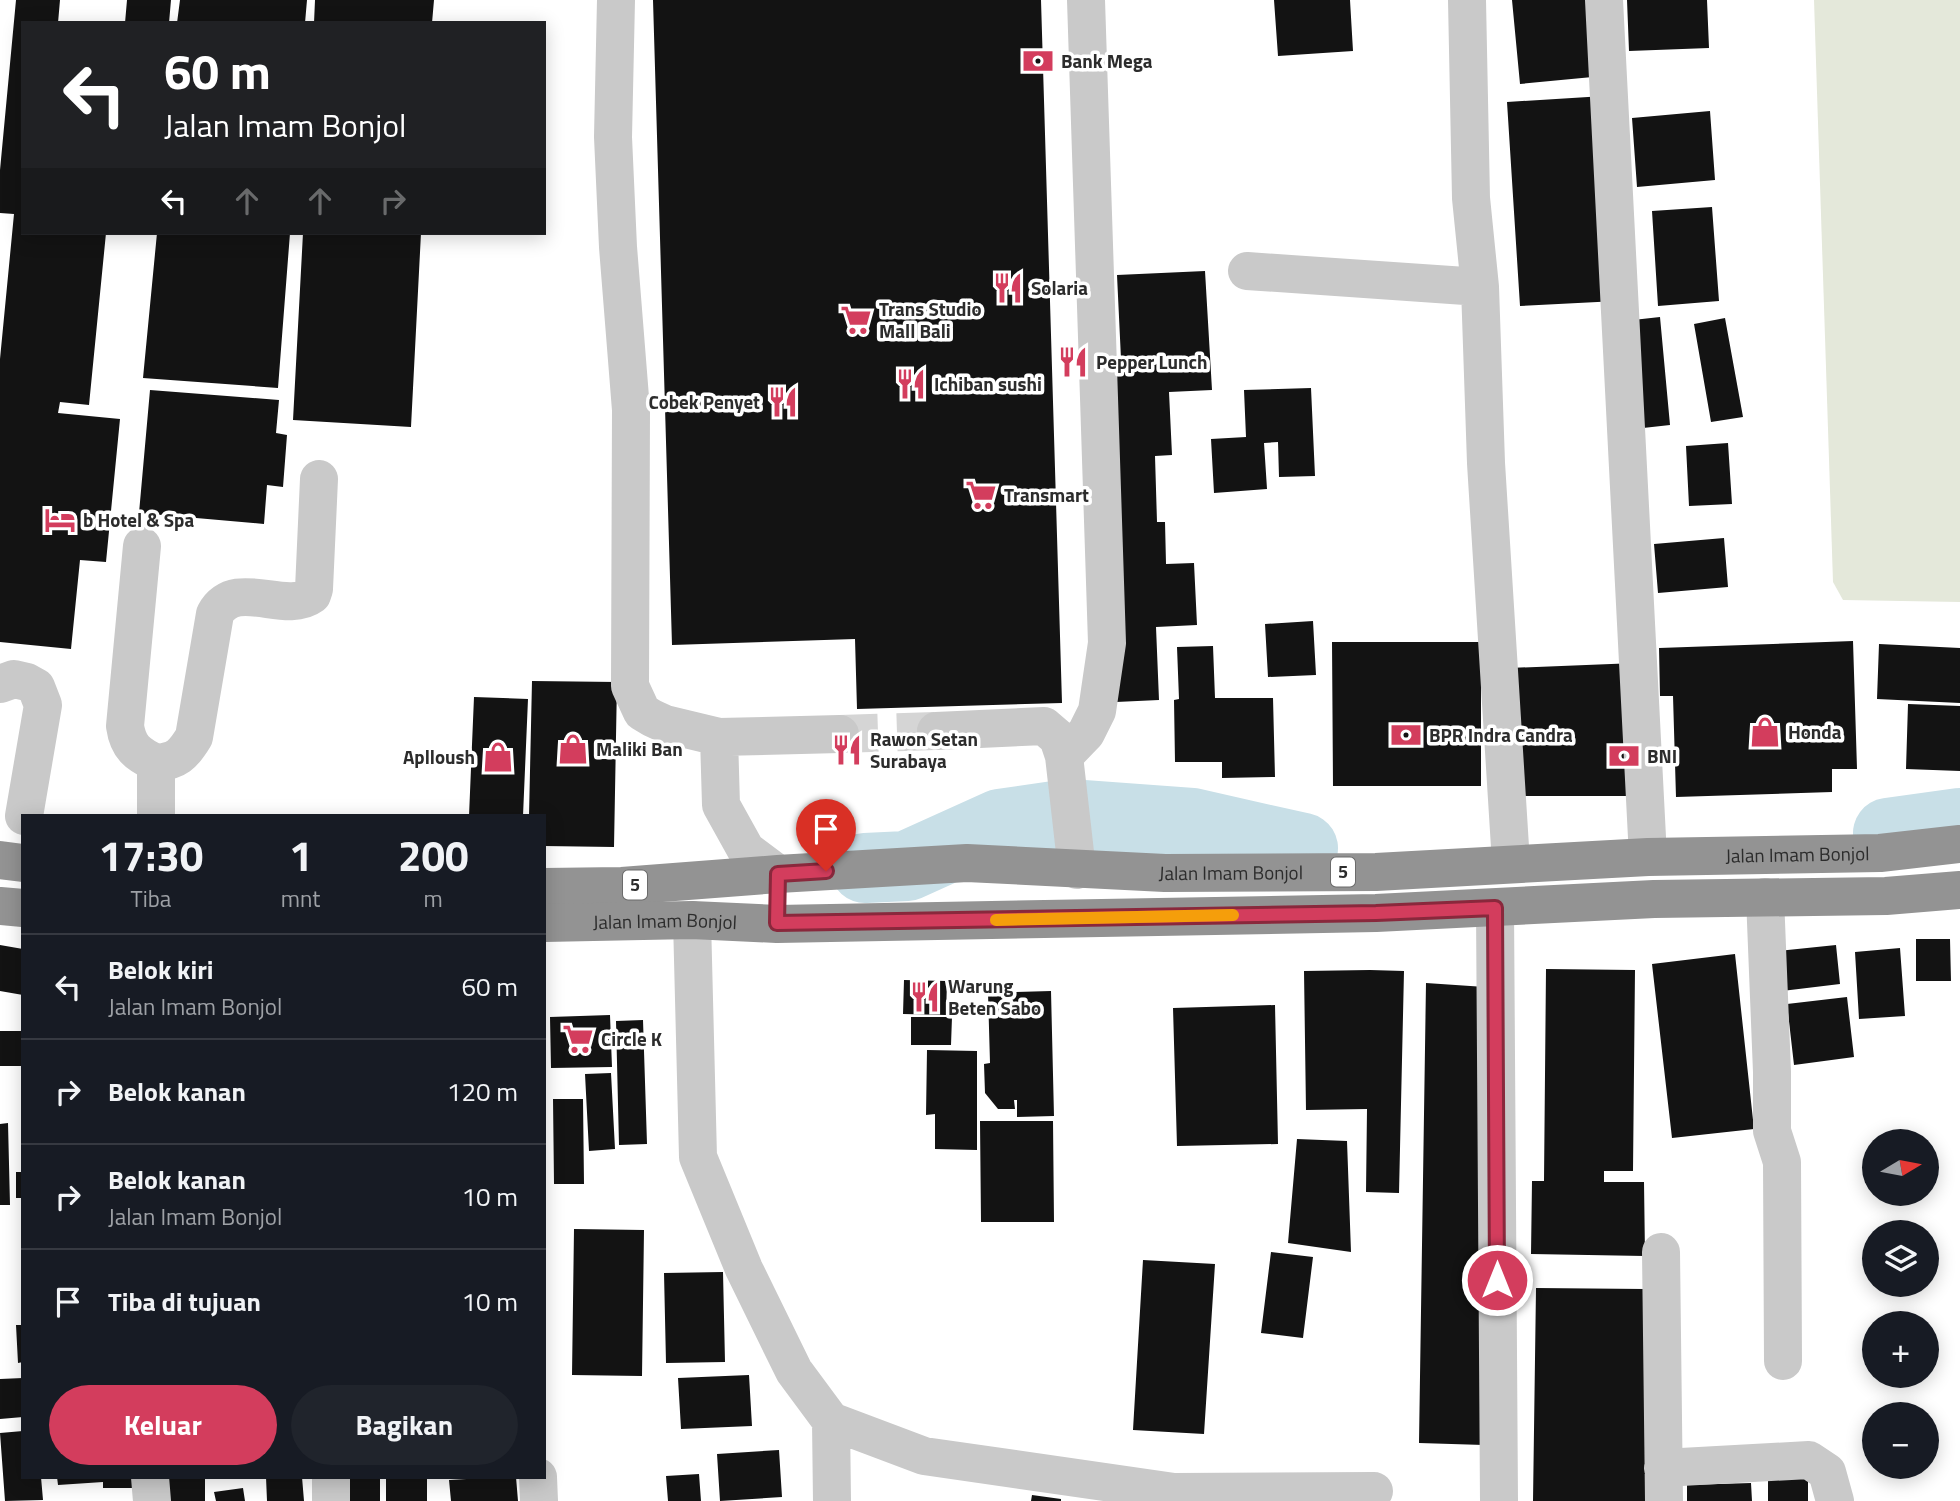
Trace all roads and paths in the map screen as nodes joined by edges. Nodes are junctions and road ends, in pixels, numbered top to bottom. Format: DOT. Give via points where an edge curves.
graph roads {
  1 [pos="616,0"];
  2 [pos="1086,0"];
  3 [pos="1467,0"];
  4 [pos="1604,0"];
  5 [pos="1247,271"];
  6 [pos="1480,287"];
  7 [pos="320,479"];
  8 [pos="142,546"];
  9 [pos="0,684"];
  10 [pos="936,731"];
  11 [pos="840,733"];
  12 [pos="719,737"];
  13 [pos="1064,756"];
  14 [pos="156,763"];
  15 [pos="23,814"];
  16 [pos="156,814"];
  17 [pos="21,823"];
  18 [pos="1960,844"];
  19 [pos="17,845"];
  20 [pos="1510,855"];
  21 [pos="1648,857"];
  22 [pos="766,865"];
  23 [pos="1076,870"];
  24 [pos="546,887"];
  25 [pos="1960,890"];
  26 [pos="1765,897"];
  27 [pos="0,906"];
  28 [pos="21,908"];
  29 [pos="1495,908"];
  30 [pos="692,920"];
  31 [pos="546,923"];
  32 [pos="777,923"];
  33 [pos="1661,1252"];
  34 [pos="1783,1361"];
  35 [pos="831,1421"];
  36 [pos="150,1479"];
  37 [pos="331,1479"];
  38 [pos="538,1479"];
  39 [pos="1663,1485"];
  40 [pos="1374,1491"];
  41 [pos="1174,1497"];
  42 [pos="152,1501"];
  43 [pos="331,1501"];
  44 [pos="539,1501"];
  45 [pos="832,1501"];
  46 [pos="1499,1501"];
  47 [pos="1835,1501"];
  1 -- 12 [label="street" via="613,137 631,410 630,686 642,712 652,718"];
  2 -- 13 [label="street" via="1107,643 1097,710 1086,733"];
  3 -- 6 [label="street" via="1471,198"];
  4 -- 21 [label="street"];
  5 -- 6 [label="street"];
  6 -- 20 [label="street"];
  7 -- 14 [label="street" via="312,596 300,601 237,597 219,607 194,737 184,753"];
  8 -- 14 [label="street" via="125,726 128,742 138,755"];
  9 -- 15 [label="street" via="14,679 27,682 36,687 43,705"];
  10 -- 13 [label="street" via="1044,726 1058,738"];
  11 -- 12 [label="street"];
  12 -- 22 [label="street" via="721,805"];
  13 -- 23 [label="street"];
  14 -- 16 [label="street"];
  17 -- 19 [label="street"];
  18 -- 21 [label="highway, Jalan Imam Bonjol / 5" via="1880,853"];
  20 -- 21 [label="highway, Jalan Imam Bonjol / 5"];
  20 -- 23 [label="highway, Jalan Imam Bonjol / 5" via="1376,872"];
  22 -- 23 [label="highway, Jalan Imam Bonjol / 5" via="967,863"];
  22 -- 24 [label="highway, Jalan Imam Bonjol / 5" via="622,886"];
  22 -- 32 [label="highway"];
  25 -- 26 [label="highway, Jalan Imam Bonjol / 5"];
  26 -- 29 [label="highway, Jalan Imam Bonjol / 5"];
  26 -- 34 [label="street" via="1772,1131 1782,1162"];
  27 -- 28 [label="highway"];
  29 -- 32 [label="highway, Jalan Imam Bonjol / 5"];
  29 -- 46 [label="street"];
  30 -- 31 [label="highway, Jalan Imam Bonjol / 5"];
  30 -- 32 [label="highway, Jalan Imam Bonjol / 5"];
  30 -- 35 [label="street" via="698,1157 744,1269 794,1371"];
  33 -- 39 [label="street"];
  35 -- 41 [label="street" via="924,1456"];
  35 -- 45 [label="street"];
  36 -- 42 [label="street"];
  37 -- 43 [label="street"];
  38 -- 44 [label="street"];
  39 -- 47 [label="street" via="1809,1460 1827,1472"];
  40 -- 41 [label="street"];
}
